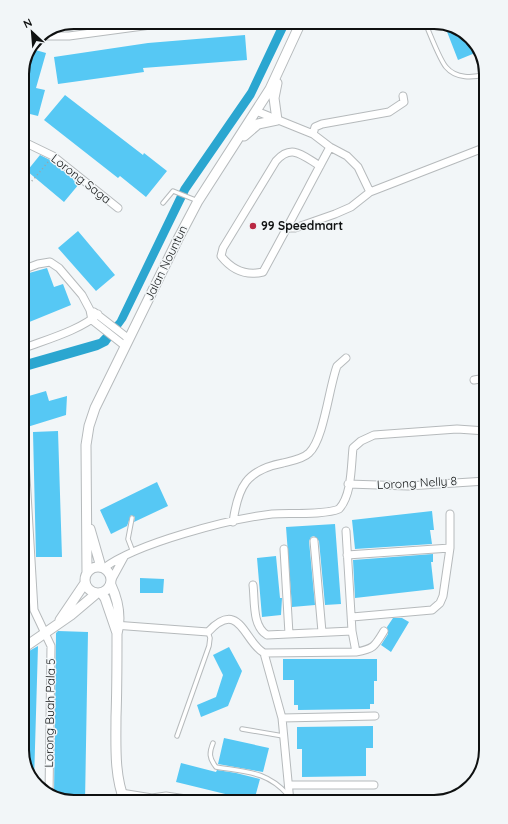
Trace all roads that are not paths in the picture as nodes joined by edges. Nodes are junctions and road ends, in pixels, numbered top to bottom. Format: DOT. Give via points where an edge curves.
graph roads {
  1 [pos="119,29"];
  2 [pos="298,29"];
  3 [pos="428,29"];
  4 [pos="52,36"];
  5 [pos="280,68"];
  6 [pos="479,76"];
  7 [pos="403,96"];
  8 [pos="256,111"];
  9 [pos="277,120"];
  10 [pos="313,134"];
  11 [pos="29,144"];
  12 [pos="235,144"];
  13 [pos="330,147"];
  14 [pos="479,150"];
  15 [pos="320,166"];
  16 [pos="370,192"];
  17 [pos="198,201"];
  18 [pos="163,203"];
  19 [pos="118,208"];
  20 [pos="287,228"];
  21 [pos="29,267"];
  22 [pos="90,310"];
  23 [pos="98,314"];
  24 [pos="92,320"];
  25 [pos="127,342"];
  26 [pos="29,346"];
  27 [pos="346,358"];
  28 [pos="479,379"];
  29 [pos="474,380"];
  30 [pos="479,431"];
  31 [pos="479,481"];
  32 [pos="348,484"];
  33 [pos="450,514"];
  34 [pos="132,518"];
  35 [pos="88,522"];
  36 [pos="233,522"];
  37 [pos="29,527"];
  38 [pos="346,531"];
  39 [pos="314,541"];
  40 [pos="284,548"];
  41 [pos="450,548"];
  42 [pos="133,553"];
  43 [pos="347,555"];
  44 [pos="125,557"];
  45 [pos="103,567"];
  46 [pos="87,573"];
  47 [pos="111,582"];
  48 [pos="85,584"];
  49 [pos="253,585"];
  50 [pos="99,593"];
  51 [pos="352,617"];
  52 [pos="57,625"];
  53 [pos="117,628"];
  54 [pos="352,631"];
  55 [pos="384,631"];
  56 [pos="208,632"];
  57 [pos="322,632"];
  58 [pos="45,633"];
  59 [pos="289,634"];
  60 [pos="29,644"];
  61 [pos="356,652"];
  62 [pos="264,653"];
  63 [pos="375,716"];
  64 [pos="282,718"];
  65 [pos="242,729"];
  66 [pos="177,736"];
  67 [pos="284,736"];
  68 [pos="213,743"];
  69 [pos="289,785"];
  70 [pos="374,785"];
  71 [pos="49,787"];
  72 [pos="121,793"];
  73 [pos="130,795"];
  74 [pos="286,795"];
  75 [pos="290,795"];
  1 -- 4 [label="street"];
  2 -- 5 [label="street, Jalan Nountun"];
  3 -- 6 [label="lane" via="445,67 470,78"];
  5 -- 8 [label="street, Jalan Nountun"];
  5 -- 9 [label="street" via="274,98"];
  7 -- 10 [label="street" via="404,102 390,112 322,124 315,127"];
  8 -- 9 [label="street"];
  8 -- 12 [label="street, Jalan Nountun"];
  9 -- 10 [label="street"];
  9 -- 12 [label="street" via="258,124"];
  10 -- 13 [label="street"];
  11 -- 19 [label="street, Lorong Saga" via="53,156"];
  12 -- 17 [label="street, Jalan Nountun"];
  13 -- 15 [label="street"];
  13 -- 16 [label="street" via="353,161"];
  14 -- 16 [label="street"];
  15 -- 20 [label="street"];
  15 -- 20 [label="street" via="295,152 287,151 281,154 223,248 221,256 228,264 242,272 263,272"];
  16 -- 20 [label="street" via="350,207 334,214"];
  17 -- 18 [label="lane" via="173,191"];
  17 -- 25 [label="street, Jalan Nountun"];
  21 -- 22 [label="street" via="50,262 59,268"];
  22 -- 23 [label="street"];
  22 -- 24 [label="street"];
  23 -- 24 [label="street"];
  23 -- 25 [label="street"];
  24 -- 25 [label="street"];
  24 -- 26 [label="street"];
  25 -- 35 [label="street, Jalan Nountun" via="89,426 86,445"];
  27 -- 36 [label="street" via="337,366 319,435 309,453 293,461 258,470 250,477 237,495"];
  28 -- 29 [label="street"];
  30 -- 32 [label="street" via="457,429 374,435 353,448"];
  31 -- 32 [label="street, Lorong Nelly 8" via="408,486"];
  32 -- 36 [label="street" via="343,505 336,511 271,514"];
  33 -- 41 [label="street"];
  34 -- 42 [label="lane" via="128,539"];
  35 -- 45 [label="street, Jalan Nountun"];
  35 -- 46 [label="street, Jalan Nountun"];
  36 -- 42 [label="street" via="206,528"];
  37 -- 58 [label="street, Lorong Buah Pala 5" via="34,610"];
  38 -- 43 [label="street"];
  39 -- 57 [label="street"];
  40 -- 59 [label="street"];
  41 -- 43 [label="street"];
  41 -- 51 [label="street" via="443,596 432,610"];
  42 -- 44 [label="street"];
  43 -- 51 [label="street"];
  44 -- 45 [label="street"];
  44 -- 47 [label="street"];
  45 -- 46 [label="street" via="93,568"];
  45 -- 47 [label="street, Jalan Nountun" via="110,572"];
  46 -- 48 [label="street, Jalan Nountun"];
  47 -- 50 [label="street"];
  47 -- 53 [label="street, Jalan Nountun" via="118,604"];
  48 -- 50 [label="street" via="90,590"];
  48 -- 52 [label="street"];
  49 -- 59 [label="street" via="261,632 267,635"];
  50 -- 52 [label="street"];
  50 -- 53 [label="street" via="105,598"];
  51 -- 54 [label="street"];
  52 -- 58 [label="street"];
  53 -- 56 [label="street"];
  53 -- 72 [label="street, Jalan Nountun" via="116,748"];
  54 -- 57 [label="street"];
  54 -- 61 [label="street"];
  55 -- 61 [label="street" via="370,650"];
  56 -- 62 [label="street" via="217,623 233,621 246,631 256,649"];
  56 -- 66 [label="lane" via="209,646"];
  57 -- 59 [label="street"];
  58 -- 60 [label="street"];
  58 -- 71 [label="street, Lorong Buah Pala 5" via="51,646"];
  61 -- 62 [label="street"];
  62 -- 64 [label="street"];
  63 -- 64 [label="street"];
  64 -- 67 [label="street"];
  65 -- 67 [label="lane"];
  67 -- 69 [label="street"];
  68 -- 74 [label="lane" via="210,760 216,767 264,776 277,783"];
  69 -- 70 [label="street"];
  69 -- 75 [label="street"];
  72 -- 73 [label="street"];
}
